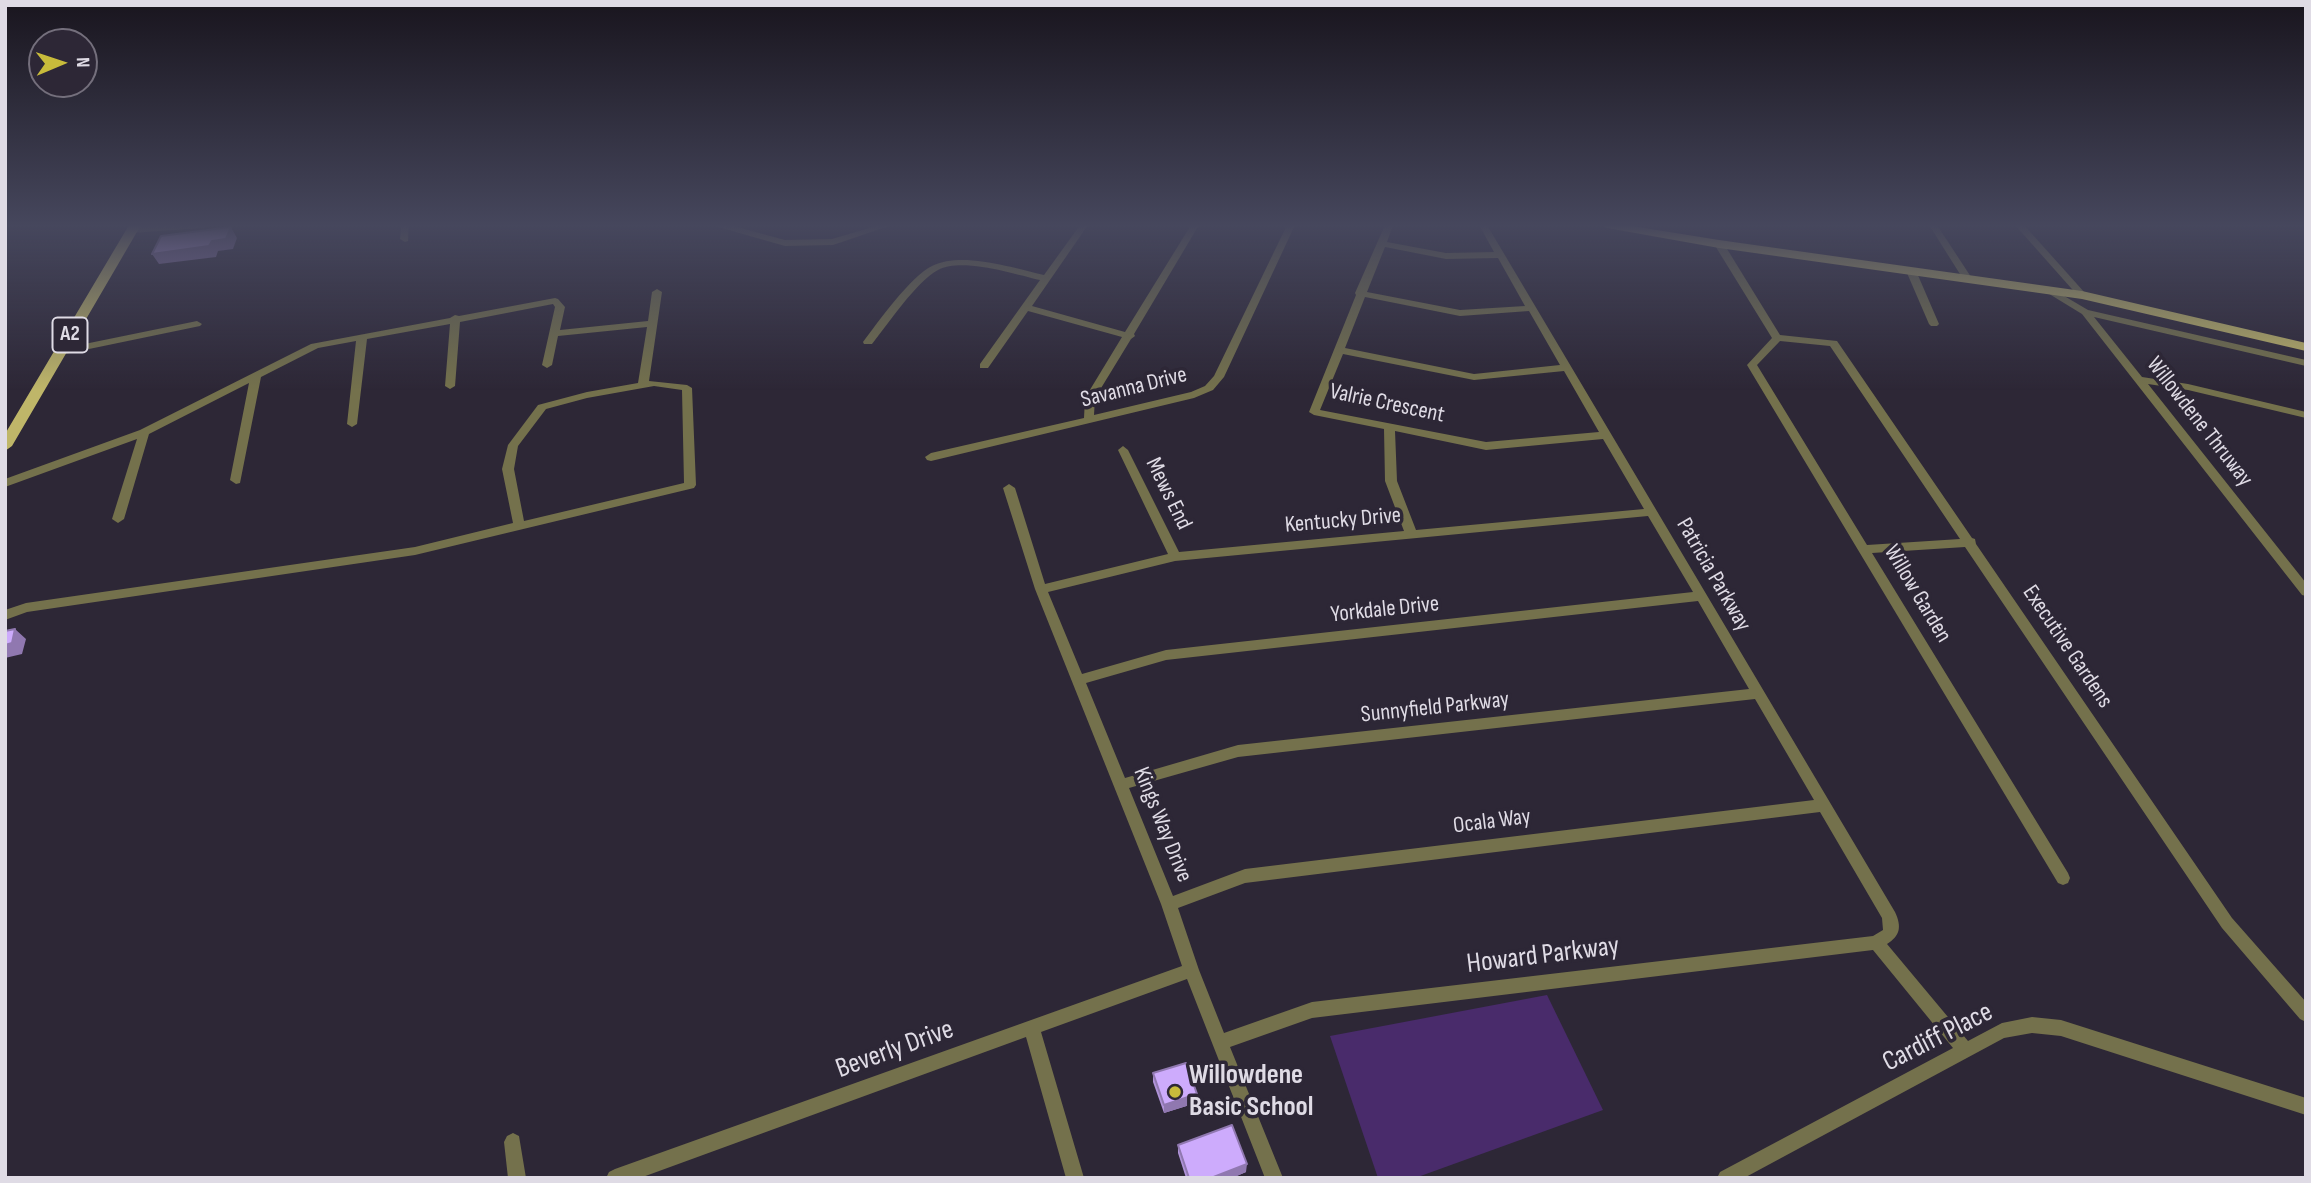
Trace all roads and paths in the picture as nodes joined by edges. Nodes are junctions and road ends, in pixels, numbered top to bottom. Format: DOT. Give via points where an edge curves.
graph roads {
  1 [pos="103,280"];
  2 [pos="923,280"];
  3 [pos="1044,280"];
  4 [pos="1163,280"];
  5 [pos="1265,280"];
  6 [pos="1366,280"];
  7 [pos="1516,280"];
  8 [pos="1741,280"];
  9 [pos="1915,280"];
  10 [pos="1970,280"];
  11 [pos="2069,280"];
  12 [pos="2049,290"];
  13 [pos="657,292"];
  14 [pos="1360,293"];
  15 [pos="2082,295"];
  16 [pos="1026,307"];
  17 [pos="1532,308"];
  18 [pos="2085,312"];
  19 [pos="455,318"];
  20 [pos="652,323"];
  21 [pos="197,324"];
  22 [pos="1934,324"];
  23 [pos="554,334"];
  24 [pos="362,336"];
  25 [pos="1130,336"];
  26 [pos="1777,338"];
  27 [pos="867,342"];
  28 [pos="2306,346"];
  29 [pos="1340,350"];
  30 [pos="60,352"];
  31 [pos="2306,362"];
  32 [pos="547,365"];
  33 [pos="984,366"];
  34 [pos="1566,368"];
  35 [pos="256,375"];
  36 [pos="2140,380"];
  37 [pos="643,385"];
  38 [pos="450,386"];
  39 [pos="2306,415"];
  40 [pos="1089,418"];
  41 [pos="352,424"];
  42 [pos="1389,426"];
  43 [pos="144,432"];
  44 [pos="1605,435"];
  45 [pos="5,446"];
  46 [pos="1123,450"];
  47 [pos="931,457"];
  48 [pos="236,480"];
  49 [pos="5,483"];
  50 [pos="1009,488"];
  51 [pos="1651,512"];
  52 [pos="118,519"];
  53 [pos="519,526"];
  54 [pos="1412,536"];
  55 [pos="1970,542"];
  56 [pos="1865,549"];
  57 [pos="1175,557"];
  58 [pos="1041,589"];
  59 [pos="2306,592"];
  60 [pos="1700,596"];
  61 [pos="5,615"];
  62 [pos="1078,680"];
  63 [pos="1758,693"];
  64 [pos="1121,785"];
  65 [pos="1825,805"];
  66 [pos="2063,878"];
  67 [pos="1169,904"];
  68 [pos="1876,943"];
  69 [pos="1191,970"];
  70 [pos="2306,1014"];
  71 [pos="1032,1028"];
  72 [pos="1220,1042"];
  73 [pos="1966,1051"];
  74 [pos="2306,1107"];
  75 [pos="513,1142"];
  76 [pos="517,1178"];
  77 [pos="615,1178"];
  78 [pos="1076,1178"];
  79 [pos="1274,1178"];
  80 [pos="1726,1178"];
  1 -- 30 [label="main road, A2"];
  2 -- 27 [label="street"];
  3 -- 16 [label="street"];
  4 -- 25 [label="street"];
  5 -- 40 [label="street, Savanna Drive" via="1219,377 1209,388"];
  6 -- 14 [label="street, Valrie Crescent"];
  7 -- 17 [label="street, Patricia Parkway"];
  8 -- 26 [label="street"];
  9 -- 22 [label="street"];
  10 -- 12 [label="main road"];
  11 -- 15 [label="street"];
  12 -- 15 [label="main road"];
  12 -- 18 [label="street, Willowdene Thruway"];
  13 -- 20 [label="street"];
  14 -- 17 [label="street" via="1460,313"];
  14 -- 29 [label="street, Valrie Crescent"];
  15 -- 28 [label="main road"];
  16 -- 25 [label="street"];
  16 -- 33 [label="street"];
  17 -- 34 [label="street, Patricia Parkway"];
  18 -- 31 [label="street"];
  18 -- 36 [label="street, Willowdene Thruway"];
  19 -- 23 [label="street" via="555,301 560,307"];
  19 -- 24 [label="street"];
  19 -- 38 [label="street"];
  20 -- 23 [label="street"];
  20 -- 37 [label="street"];
  21 -- 30 [label="street"];
  23 -- 32 [label="street"];
  24 -- 35 [label="street" via="308,349"];
  24 -- 41 [label="street"];
  25 -- 40 [label="street" via="1090,398"];
  26 -- 55 [label="street, Executive Gardens" via="1833,343"];
  26 -- 56 [label="street, Willow Garden" via="1752,365"];
  29 -- 34 [label="street" via="1474,377"];
  29 -- 42 [label="street, Valrie Crescent" via="1314,412"];
  30 -- 45 [label="main road, A2"];
  34 -- 44 [label="street, Patricia Parkway"];
  35 -- 43 [label="street"];
  35 -- 48 [label="street"];
  36 -- 39 [label="street"];
  36 -- 59 [label="street, Willowdene Thruway"];
  37 -- 53 [label="street" via="542,407 513,445 508,468"];
  37 -- 53 [label="street" via="687,388 690,485"];
  40 -- 47 [label="street, Savanna Drive"];
  42 -- 44 [label="street, Valrie Crescent" via="1486,446"];
  42 -- 54 [label="street" via="1391,481"];
  43 -- 49 [label="street"];
  43 -- 52 [label="street"];
  44 -- 51 [label="street, Patricia Parkway"];
  46 -- 57 [label="street, Mews End"];
  50 -- 58 [label="street, Kings Way Drive"];
  51 -- 54 [label="street, Kentucky Drive"];
  51 -- 60 [label="street, Patricia Parkway"];
  53 -- 61 [label="street" via="415,551 26,608"];
  54 -- 57 [label="street, Kentucky Drive"];
  55 -- 56 [label="street"];
  55 -- 70 [label="street, Executive Gardens" via="2227,923"];
  56 -- 66 [label="street, Willow Garden"];
  57 -- 58 [label="street, Kentucky Drive"];
  58 -- 62 [label="street, Kings Way Drive"];
  60 -- 62 [label="street, Yorkdale Drive" via="1166,655"];
  60 -- 63 [label="street, Patricia Parkway"];
  62 -- 64 [label="street, Kings Way Drive"];
  63 -- 64 [label="street, Sunnyfield Parkway" via="1238,751"];
  63 -- 65 [label="street, Patricia Parkway"];
  64 -- 67 [label="street, Kings Way Drive"];
  65 -- 67 [label="street, Ocala Way" via="1245,876"];
  65 -- 68 [label="street, Patricia Parkway" via="1890,917 1891,933"];
  67 -- 69 [label="street, Kings Way Drive"];
  68 -- 72 [label="street, Howard Parkway" via="1312,1010"];
  68 -- 73 [label="street"];
  69 -- 71 [label="street, Beverly Drive"];
  69 -- 72 [label="street, Kings Way Drive"];
  71 -- 77 [label="street, Beverly Drive"];
  71 -- 78 [label="street"];
  72 -- 79 [label="street, Kings Way Drive"];
  73 -- 74 [label="street, Cardiff Place" via="2002,1031 2032,1025 2061,1028"];
  73 -- 80 [label="street, Cardiff Place"];
  75 -- 76 [label="street"];
}
